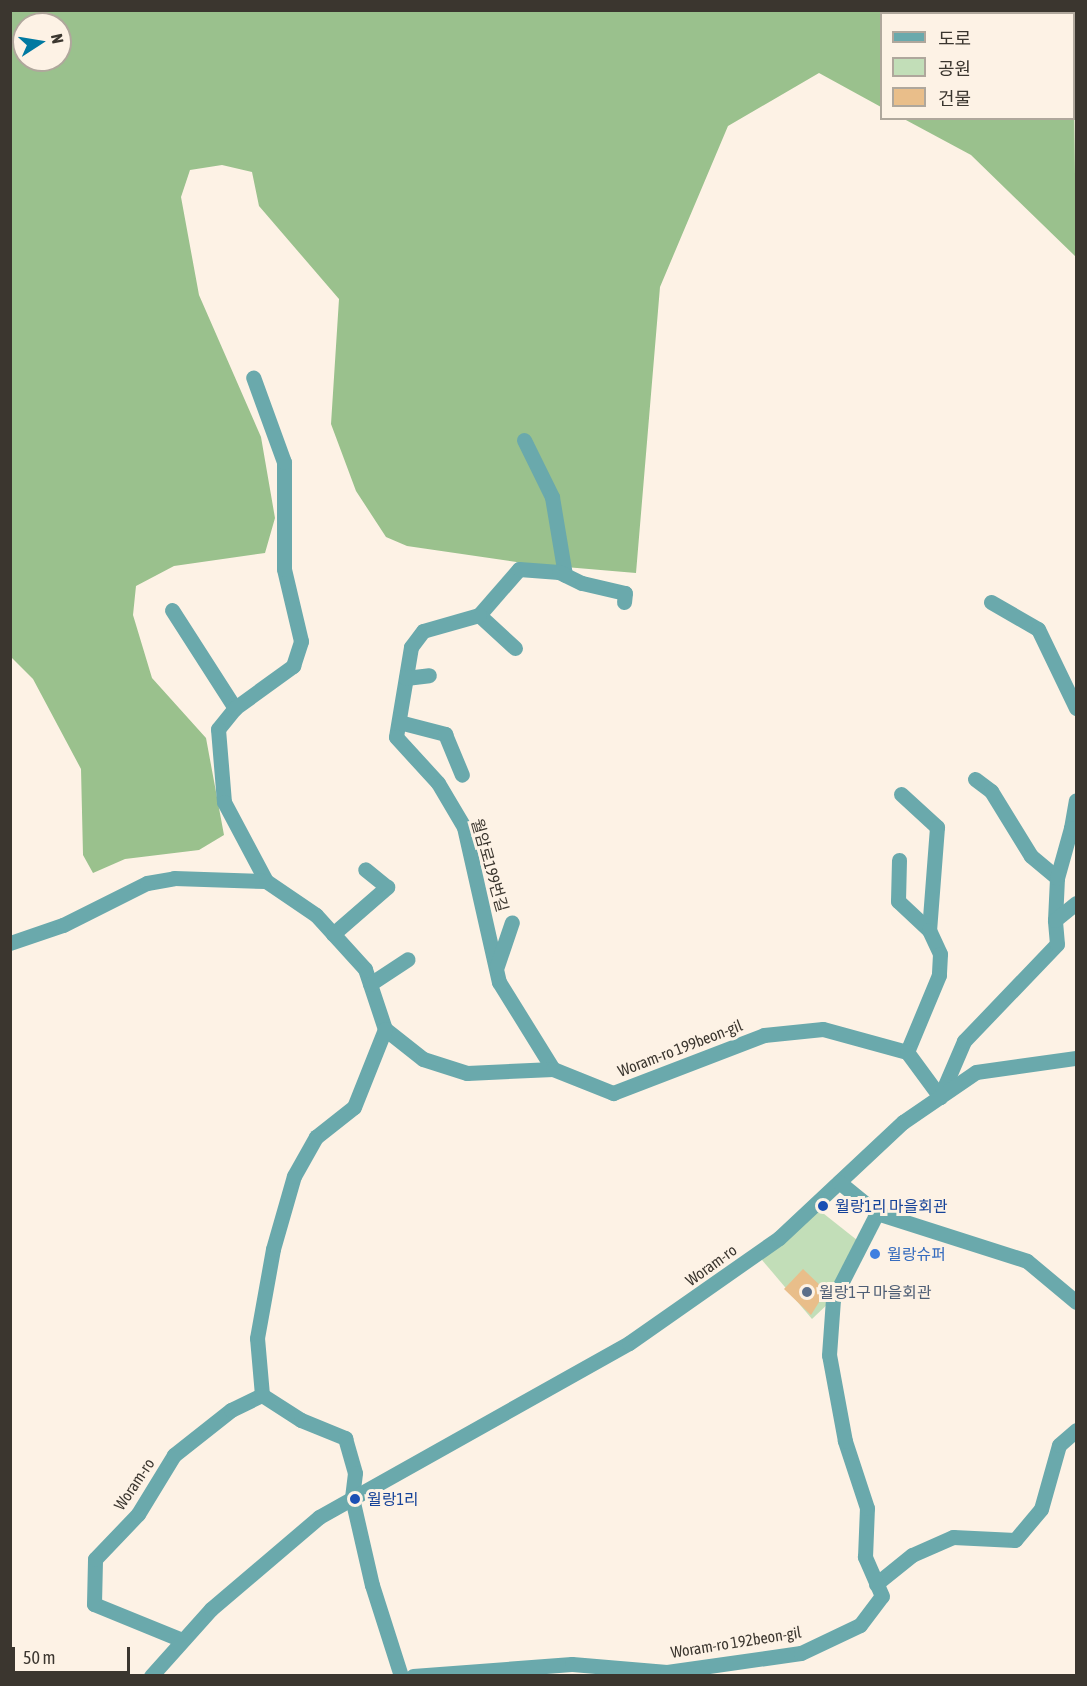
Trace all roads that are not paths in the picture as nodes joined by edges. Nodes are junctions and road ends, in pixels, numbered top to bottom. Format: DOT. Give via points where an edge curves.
graph roads {
  1 [pos="253,377"];
  2 [pos="524,440"];
  3 [pos="565,575"];
  4 [pos="624,602"];
  5 [pos="991,602"];
  6 [pos="172,610"];
  7 [pos="479,615"];
  8 [pos="515,648"];
  9 [pos="429,675"];
  10 [pos="406,678"];
  11 [pos="235,708"];
  12 [pos="1077,708"];
  13 [pos="399,722"];
  14 [pos="462,775"];
  15 [pos="975,779"];
  16 [pos="901,794"];
  17 [pos="1077,800"];
  18 [pos="1074,828"];
  19 [pos="899,860"];
  20 [pos="365,868"];
  21 [pos="1058,878"];
  22 [pos="266,881"];
  23 [pos="1077,903"];
  24 [pos="1055,920"];
  25 [pos="512,922"];
  26 [pos="929,930"];
  27 [pos="333,933"];
  28 [pos="10,943"];
  29 [pos="408,959"];
  30 [pos="496,969"];
  31 [pos="370,984"];
  32 [pos="385,1029"];
  33 [pos="907,1052"];
  34 [pos="1077,1058"];
  35 [pos="553,1069"];
  36 [pos="940,1097"];
  37 [pos="839,1182"];
  38 [pos="877,1213"];
  39 [pos="1077,1302"];
  40 [pos="262,1395"];
  41 [pos="1077,1430"];
  42 [pos="352,1498"];
  43 [pos="876,1584"];
  44 [pos="182,1640"];
  45 [pos="151,1676"];
  46 [pos="400,1676"];
  47 [pos="413,1676"];
  1 -- 11 [label="street" via="284,462 284,569 301,641 293,666"];
  2 -- 3 [label="street" via="552,497"];
  3 -- 4 [label="street" via="625,593"];
  3 -- 7 [label="street" via="519,569"];
  5 -- 12 [label="street" via="1038,629"];
  6 -- 11 [label="street"];
  7 -- 8 [label="street"];
  7 -- 10 [label="street, 월암로199번길" via="423,631 411,647"];
  9 -- 10 [label="street"];
  10 -- 13 [label="street, 월암로199번길"];
  11 -- 22 [label="street" via="218,729 224,802"];
  13 -- 14 [label="street" via="445,734"];
  13 -- 30 [label="street, 월암로199번길" via="396,737 438,783 464,827"];
  15 -- 21 [label="street" via="991,790 1030,856"];
  16 -- 26 [label="street" via="937,827"];
  17 -- 18 [label="street"];
  18 -- 21 [label="street"];
  19 -- 26 [label="street" via="898,901"];
  20 -- 27 [label="street" via="387,887"];
  21 -- 24 [label="street"];
  22 -- 27 [label="street" via="316,915"];
  22 -- 28 [label="street" via="174,878 147,883 63,925"];
  23 -- 24 [label="street"];
  24 -- 36 [label="street" via="1057,944 964,1041"];
  25 -- 30 [label="street"];
  26 -- 33 [label="street" via="940,954 939,975"];
  27 -- 31 [label="street" via="365,969"];
  29 -- 31 [label="street"];
  30 -- 35 [label="street, 월암로199번길" via="499,982"];
  31 -- 32 [label="street"];
  32 -- 35 [label="street, Woram-ro 199beon-gil" via="423,1059 467,1073"];
  32 -- 40 [label="street" via="354,1107 316,1137 294,1176 273,1249 257,1338"];
  33 -- 35 [label="street, Woram-ro 199beon-gil" via="823,1029 764,1035 613,1093"];
  33 -- 36 [label="street"];
  34 -- 36 [label="street, Woram-ro" via="976,1072"];
  36 -- 37 [label="street, Woram-ro" via="903,1122"];
  37 -- 38 [label="street"];
  37 -- 42 [label="street, Woram-ro" via="779,1238 629,1343"];
  38 -- 39 [label="street" via="1027,1261"];
  38 -- 43 [label="street" via="833,1299 829,1355 845,1441 867,1508 865,1557"];
  40 -- 42 [label="street" via="301,1420 345,1438 355,1473"];
  40 -- 44 [label="street, Woram-ro" via="231,1410 174,1455 138,1514 95,1559 94,1604"];
  41 -- 43 [label="street" via="1059,1445 1041,1509 1015,1540 953,1537 912,1555"];
  42 -- 44 [label="street, Woram-ro" via="273,1552"];
  42 -- 46 [label="street"];
  43 -- 47 [label="street, Woram-ro 192beon-gil" via="882,1596 860,1625 801,1653 667,1671 572,1664"];
  44 -- 45 [label="street, Woram-ro"];
}
